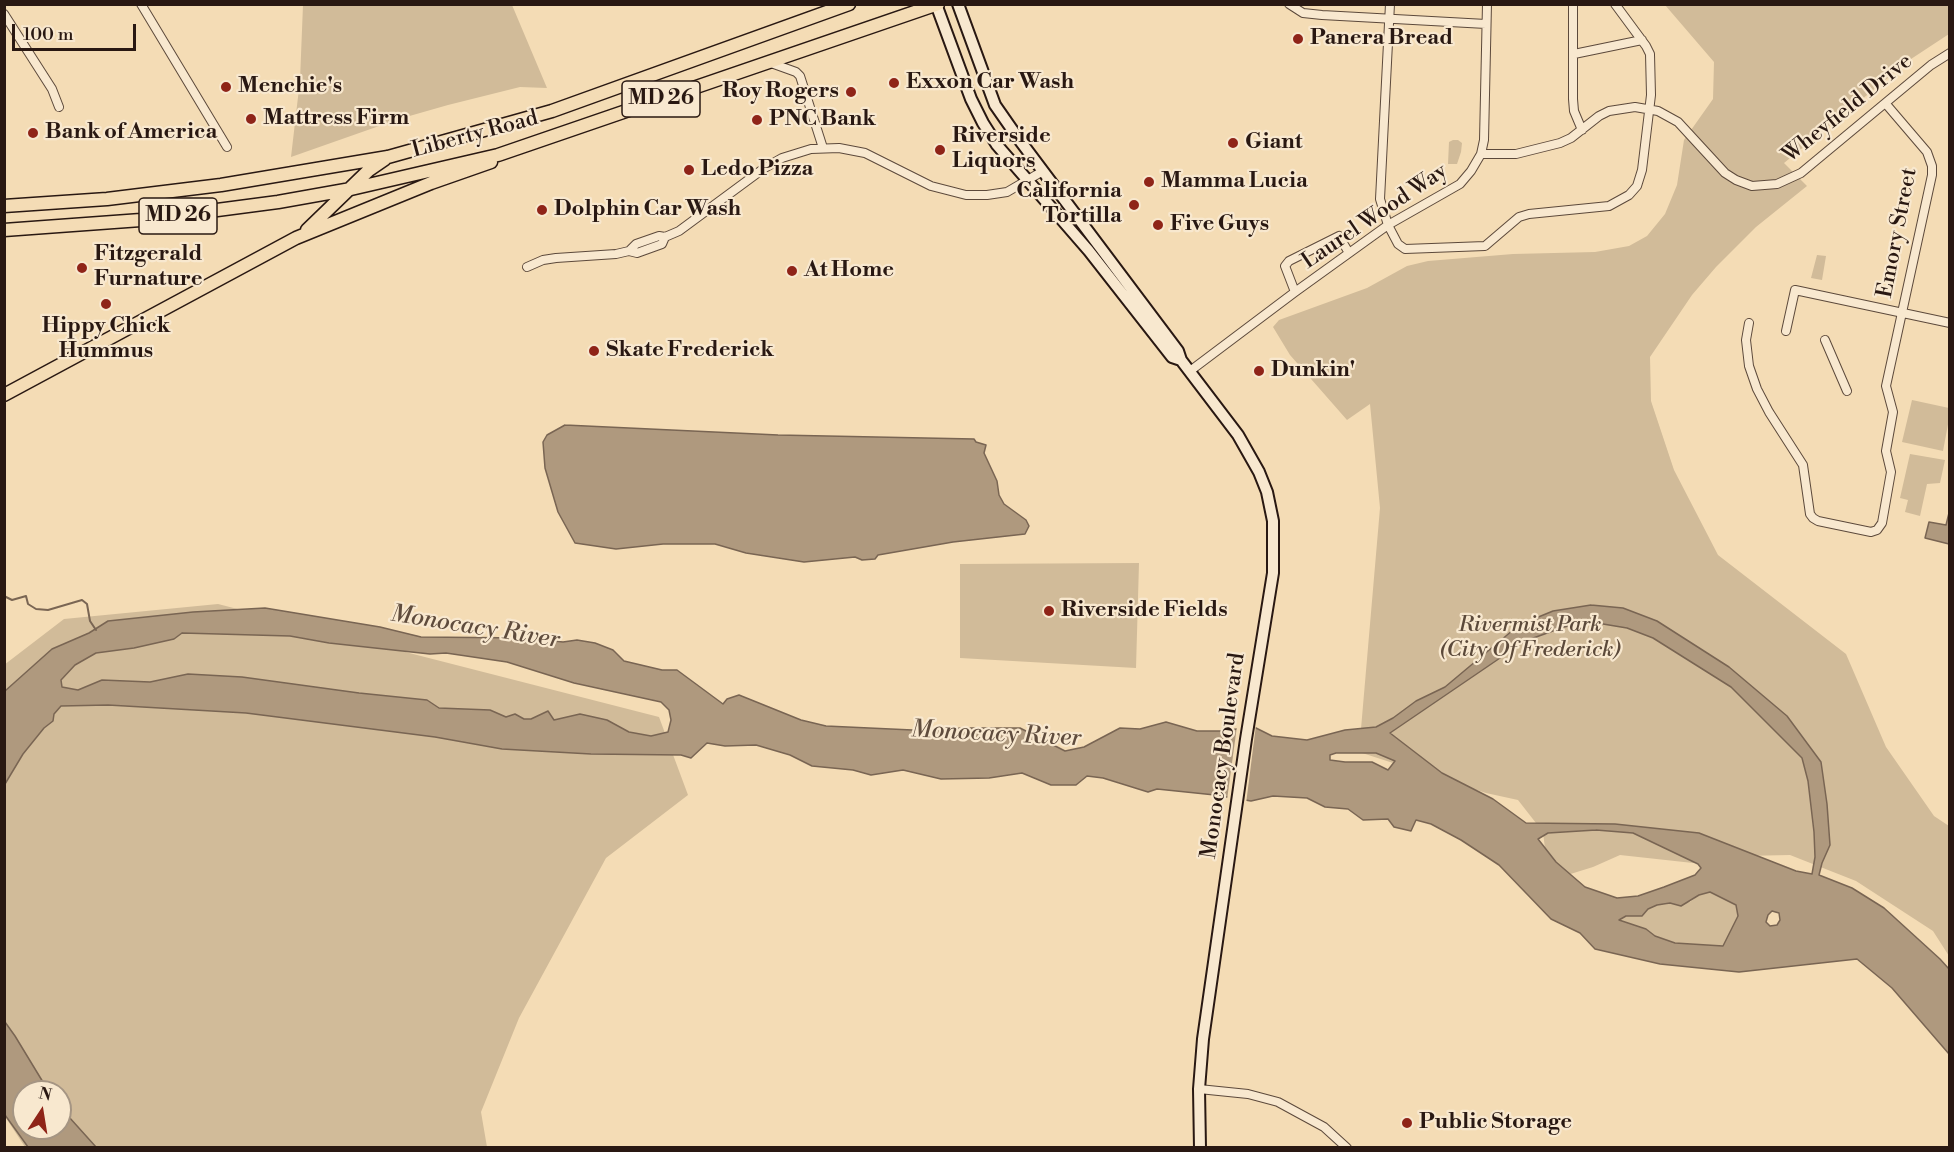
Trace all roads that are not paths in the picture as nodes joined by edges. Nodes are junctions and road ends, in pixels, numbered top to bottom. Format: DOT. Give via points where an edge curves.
graph roads {
  1 [pos="141,4"];
  2 [pos="849,4"];
  3 [pos="958,4"];
  4 [pos="1288,4"];
  5 [pos="1389,4"];
  6 [pos="1487,4"];
  7 [pos="1573,4"];
  8 [pos="1614,4"];
  9 [pos="937,5"];
  10 [pos="4,14"];
  11 [pos="1389,19"];
  12 [pos="1486,24"];
  13 [pos="1641,40"];
  14 [pos="1950,53"];
  15 [pos="1574,54"];
  16 [pos="769,62"];
  17 [pos="1886,104"];
  18 [pos="59,107"];
  19 [pos="1649,109"];
  20 [pos="1582,130"];
  21 [pos="227,147"];
  22 [pos="823,148"];
  23 [pos="1481,154"];
  24 [pos="498,155"];
  25 [pos="388,157"];
  26 [pos="1042,171"];
  27 [pos="1028,180"];
  28 [pos="351,189"];
  29 [pos="4,206"];
  30 [pos="1388,225"];
  31 [pos="4,230"];
  32 [pos="296,238"];
  33 [pos="1349,253"];
  34 [pos="527,267"];
  35 [pos="1295,292"];
  36 [pos="1901,313"];
  37 [pos="1950,323"];
  38 [pos="1749,324"];
  39 [pos="1786,331"];
  40 [pos="1825,340"];
  41 [pos="1181,360"];
  42 [pos="1190,371"];
  43 [pos="1847,391"];
  44 [pos="4,395"];
  45 [pos="1199,1089"];
  46 [pos="1200,1148"];
  47 [pos="1347,1148"];
  1 -- 21 [label="street"];
  2 -- 25 [label="main road, Liberty Road / MD 26" via="552,111"];
  3 -- 26 [label="main road, Monocacy Boulevard" via="996,105"];
  4 -- 11 [label="street" via="1310,14"];
  5 -- 11 [label="street"];
  6 -- 12 [label="street, Laurel Wood Way"];
  7 -- 15 [label="street"];
  8 -- 13 [label="street"];
  9 -- 16 [label="main road, Liberty Road / MD 26"];
  9 -- 27 [label="main road, Monocacy Boulevard" via="976,111 997,145"];
  10 -- 18 [label="street" via="52,89"];
  11 -- 12 [label="street"];
  11 -- 30 [label="street" via="1380,190"];
  12 -- 23 [label="street, Laurel Wood Way"];
  13 -- 15 [label="street"];
  13 -- 19 [label="street" via="1650,54"];
  14 -- 17 [label="street, Wheyfield Drive"];
  15 -- 20 [label="street" via="1574,111"];
  16 -- 22 [label="street" via="800,76"];
  16 -- 24 [label="main road, Liberty Road / MD 26"];
  17 -- 19 [label="street, Wheyfield Drive" via="1801,172 1788,180 1762,186 1752,186 1725,173 1678,122"];
  17 -- 36 [label="street, Emory Street" via="1927,152 1932,166"];
  19 -- 20 [label="street, Wheyfield Drive" via="1609,111"];
  19 -- 30 [label="street" via="1637,186 1609,207 1518,217 1485,246 1405,249"];
  20 -- 23 [label="street, Wheyfield Drive" via="1560,143 1529,153"];
  22 -- 27 [label="street" via="865,153 931,186 958,194 995,194"];
  22 -- 34 [label="street" via="782,158 665,237 636,244 629,251 543,260"];
  23 -- 30 [label="street, Laurel Wood Way" via="1460,184"];
  24 -- 28 [label="main road, Liberty Road / MD 26"];
  24 -- 32 [label="main road" via="488,164"];
  25 -- 28 [label="main road"];
  25 -- 29 [label="main road, Liberty Road / MD 26" via="221,185"];
  26 -- 27 [label="street"];
  26 -- 41 [label="main road, Monocacy Boulevard"];
  27 -- 41 [label="main road, Monocacy Boulevard" via="1172,357"];
  28 -- 31 [label="main road, Liberty Road / MD 26" via="197,214"];
  28 -- 32 [label="main road"];
  30 -- 33 [label="street, Laurel Wood Way"];
  32 -- 44 [label="main road"];
  33 -- 35 [label="street, Laurel Wood Way"];
  33 -- 35 [label="street" via="1339,236 1289,261 1285,266"];
  35 -- 42 [label="street, Laurel Wood Way"];
  36 -- 37 [label="street"];
  36 -- 38 [label="street, Emory Street" via="1886,386 1893,412 1886,451 1892,472 1882,523 1870,532 1818,521 1810,514 1803,465 1769,412 1749,366"];
  36 -- 39 [label="street" via="1795,290"];
  40 -- 43 [label="street"];
  41 -- 42 [label="main road, Monocacy Boulevard"];
  42 -- 45 [label="main road, Monocacy Boulevard" via="1249,452 1267,492 1274,552"];
  45 -- 46 [label="main road, Monocacy Boulevard"];
  45 -- 47 [label="street" via="1248,1094 1278,1102 1323,1127"];
}
